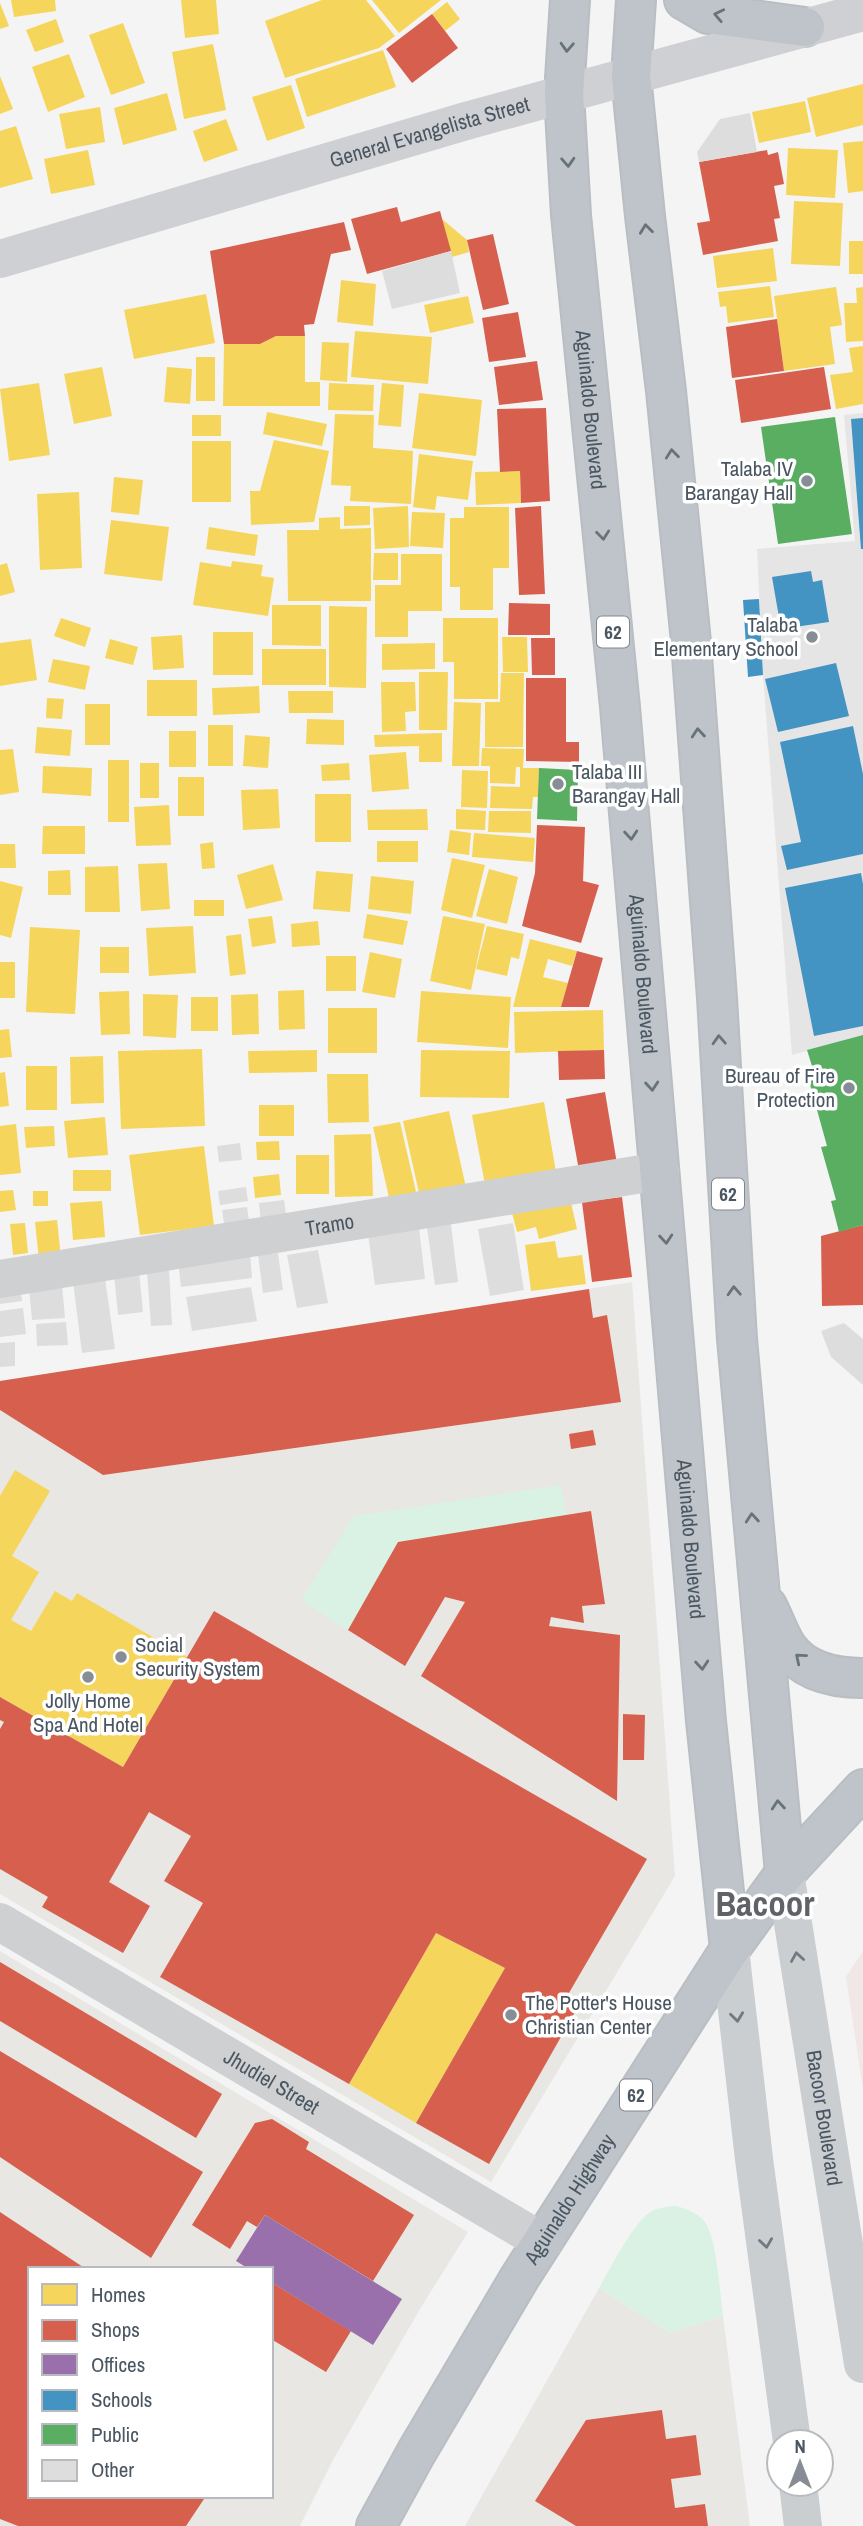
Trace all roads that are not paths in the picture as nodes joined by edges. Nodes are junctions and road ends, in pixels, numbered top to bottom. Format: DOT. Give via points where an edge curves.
graph roads {
  1 [pos="570,0"];
  2 [pos="636,0"];
  3 [pos="684,0"];
  4 [pos="863,12"];
  5 [pos="805,27"];
  6 [pos="631,76"];
  7 [pos="564,94"];
  8 [pos="0,259"];
  9 [pos="660,1171"];
  10 [pos="0,1279"];
  11 [pos="758,1586"];
  12 [pos="863,1678"];
  13 [pos="863,1789"];
  14 [pos="785,1873"];
  15 [pos="0,1922"];
  16 [pos="730,1949"];
  17 [pos="543,2242"];
  18 [pos="863,2364"];
  19 [pos="790,2428"];
  20 [pos="800,2498"];
  21 [pos="376,2526"];
  22 [pos="803,2526"];
  1 -- 7 [label="highway, Aguinaldo Boulevard / 62, one-way"];
  2 -- 6 [label="highway, 62"];
  5 -- 3 [label="highway, one-way" via="708,14"];
  4 -- 5 [label="main road, General Evangelista Street"];
  5 -- 6 [label="main road, General Evangelista Street"];
  6 -- 7 [label="main road, General Evangelista Street"];
  11 -- 6 [label="highway, 62, one-way" via="693,669"];
  7 -- 8 [label="main road, General Evangelista Street"];
  7 -- 9 [label="highway, Aguinaldo Boulevard / 62, one-way" via="571,215"];
  9 -- 10 [label="street, Tramo"];
  9 -- 16 [label="highway, Aguinaldo Boulevard / 62, one-way"];
  12 -- 11 [label="highway, one-way" via="816,1671 799,1659 787,1647"];
  14 -- 11 [label="highway, 62, one-way"];
  13 -- 14 [label="highway, Aguinaldo Highway / 62"];
  14 -- 16 [label="highway, Aguinaldo Highway / 62"];
  18 -- 14 [label="main road, Bacoor Boulevard, one-way"];
  15 -- 17 [label="street, Jhudiel Street"];
  16 -- 17 [label="highway, Aguinaldo Highway / 62"];
  16 -- 19 [label="main road, one-way"];
  17 -- 21 [label="highway, Aguinaldo Highway / 62"];
  20 -- 22 [label="main road"];
}
